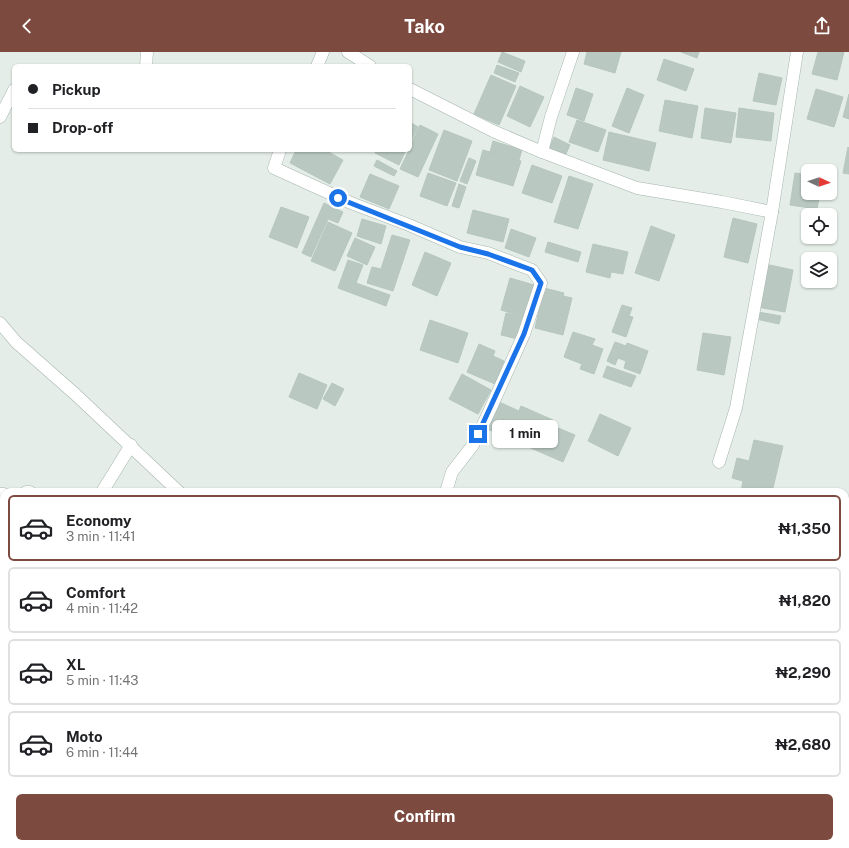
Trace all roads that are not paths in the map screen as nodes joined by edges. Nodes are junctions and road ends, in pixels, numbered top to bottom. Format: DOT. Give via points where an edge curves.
graph roads {
  1 [pos="147,52"];
  2 [pos="323,52"];
  3 [pos="348,52"];
  4 [pos="573,52"];
  5 [pos="797,52"];
  6 [pos="146,64"];
  7 [pos="318,64"];
  8 [pos="367,64"];
  9 [pos="412,90"];
  10 [pos="12,94"];
  11 [pos="0,117"];
  12 [pos="279,152"];
  13 [pos="542,152"];
  14 [pos="772,212"];
  15 [pos="0,323"];
  16 [pos="131,446"];
  17 [pos="719,462"];
  18 [pos="105,488"];
  19 [pos="175,488"];
  20 [pos="447,488"];
  1 -- 6 [label="street"];
  2 -- 7 [label="street"];
  3 -- 8 [label="street"];
  4 -- 13 [label="street"];
  5 -- 14 [label="street"];
  9 -- 13 [label="street" via="493,131"];
  10 -- 11 [label="street"];
  12 -- 20 [label="street" via="274,168 351,203 460,247 532,270 541,283 524,334 489,412 473,445 452,472"];
  13 -- 14 [label="street" via="637,188"];
  14 -- 17 [label="street" via="736,408"];
  15 -- 16 [label="street" via="16,342"];
  16 -- 18 [label="street"];
  16 -- 19 [label="street"];
}
